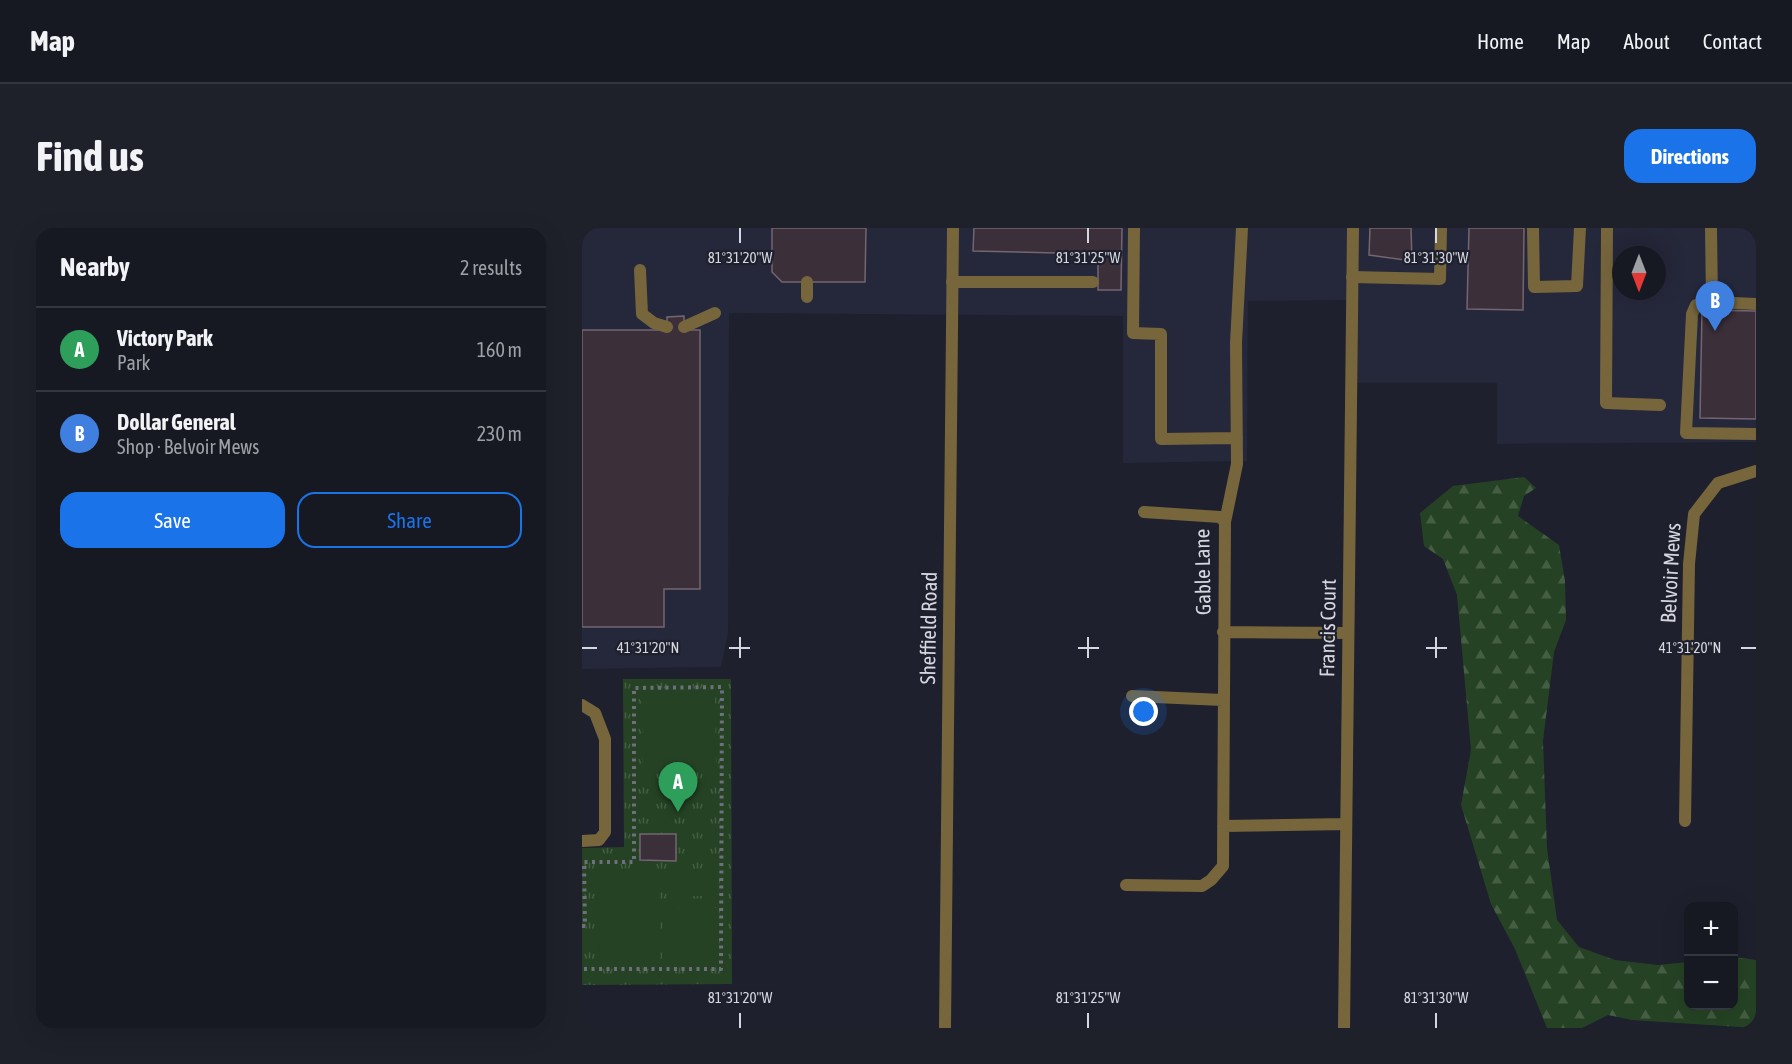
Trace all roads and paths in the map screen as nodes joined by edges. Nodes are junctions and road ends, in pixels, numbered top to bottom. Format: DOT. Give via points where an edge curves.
graph roads {
  1 [pos="953,228"];
  2 [pos="1134,228"];
  3 [pos="1242,228"];
  4 [pos="1353,228"];
  5 [pos="1441,228"];
  6 [pos="1533,228"];
  7 [pos="1580,228"];
  8 [pos="1607,228"];
  9 [pos="1711,228"];
  10 [pos="640,270"];
  11 [pos="1352,277"];
  12 [pos="807,282"];
  13 [pos="952,282"];
  14 [pos="1093,282"];
  15 [pos="807,297"];
  16 [pos="1712,302"];
  17 [pos="1756,304"];
  18 [pos="715,313"];
  19 [pos="667,327"];
  20 [pos="684,327"];
  21 [pos="1660,405"];
  22 [pos="1756,434"];
  23 [pos="1237,438"];
  24 [pos="1756,471"];
  25 [pos="1144,512"];
  26 [pos="1225,522"];
  27 [pos="1224,632"];
  28 [pos="1347,633"];
  29 [pos="1132,696"];
  30 [pos="1223,700"];
  31 [pos="582,705"];
  32 [pos="1685,821"];
  33 [pos="1346,824"];
  34 [pos="1223,826"];
  35 [pos="582,841"];
  36 [pos="1126,885"];
  37 [pos="582,926"];
  38 [pos="582,969"];
  39 [pos="945,1028"];
  40 [pos="1344,1028"];
  1 -- 13 [label="street, Sheffield Road"];
  2 -- 23 [label="street" via="1133,333 1161,334 1161,439"];
  3 -- 23 [label="street" via="1236,344"];
  4 -- 11 [label="street, Francis Court"];
  5 -- 11 [label="street" via="1440,279"];
  6 -- 7 [label="street" via="1534,287 1577,286"];
  8 -- 21 [label="street" via="1606,403"];
  9 -- 16 [label="street"];
  10 -- 19 [label="street" via="642,314"];
  11 -- 28 [label="street, Francis Court"];
  12 -- 15 [label="street"];
  13 -- 14 [label="street"];
  13 -- 39 [label="street, Sheffield Road"];
  16 -- 17 [label="street"];
  16 -- 22 [label="street" via="1696,305 1692,314 1686,433"];
  18 -- 20 [label="street"];
  23 -- 26 [label="street" via="1237,464"];
  24 -- 32 [label="street, Belvoir Mews" via="1718,483 1694,514 1688,576"];
  25 -- 26 [label="street, Gable Lane" via="1220,517"];
  26 -- 27 [label="street, Gable Lane"];
  27 -- 28 [label="street, Gable Lane"];
  27 -- 30 [label="street, Gable Lane"];
  28 -- 33 [label="street, Francis Court"];
  29 -- 30 [label="street"];
  30 -- 34 [label="street, Gable Lane"];
  31 -- 35 [label="street" via="595,713 601,723 605,832 599,840"];
  33 -- 34 [label="street"];
  33 -- 40 [label="street, Francis Court"];
  34 -- 36 [label="street, Gable Lane" via="1223,866 1202,886"];
  37 -- 38 [label="path" via="584,862 634,862 633,688 722,687 721,969"];
}
